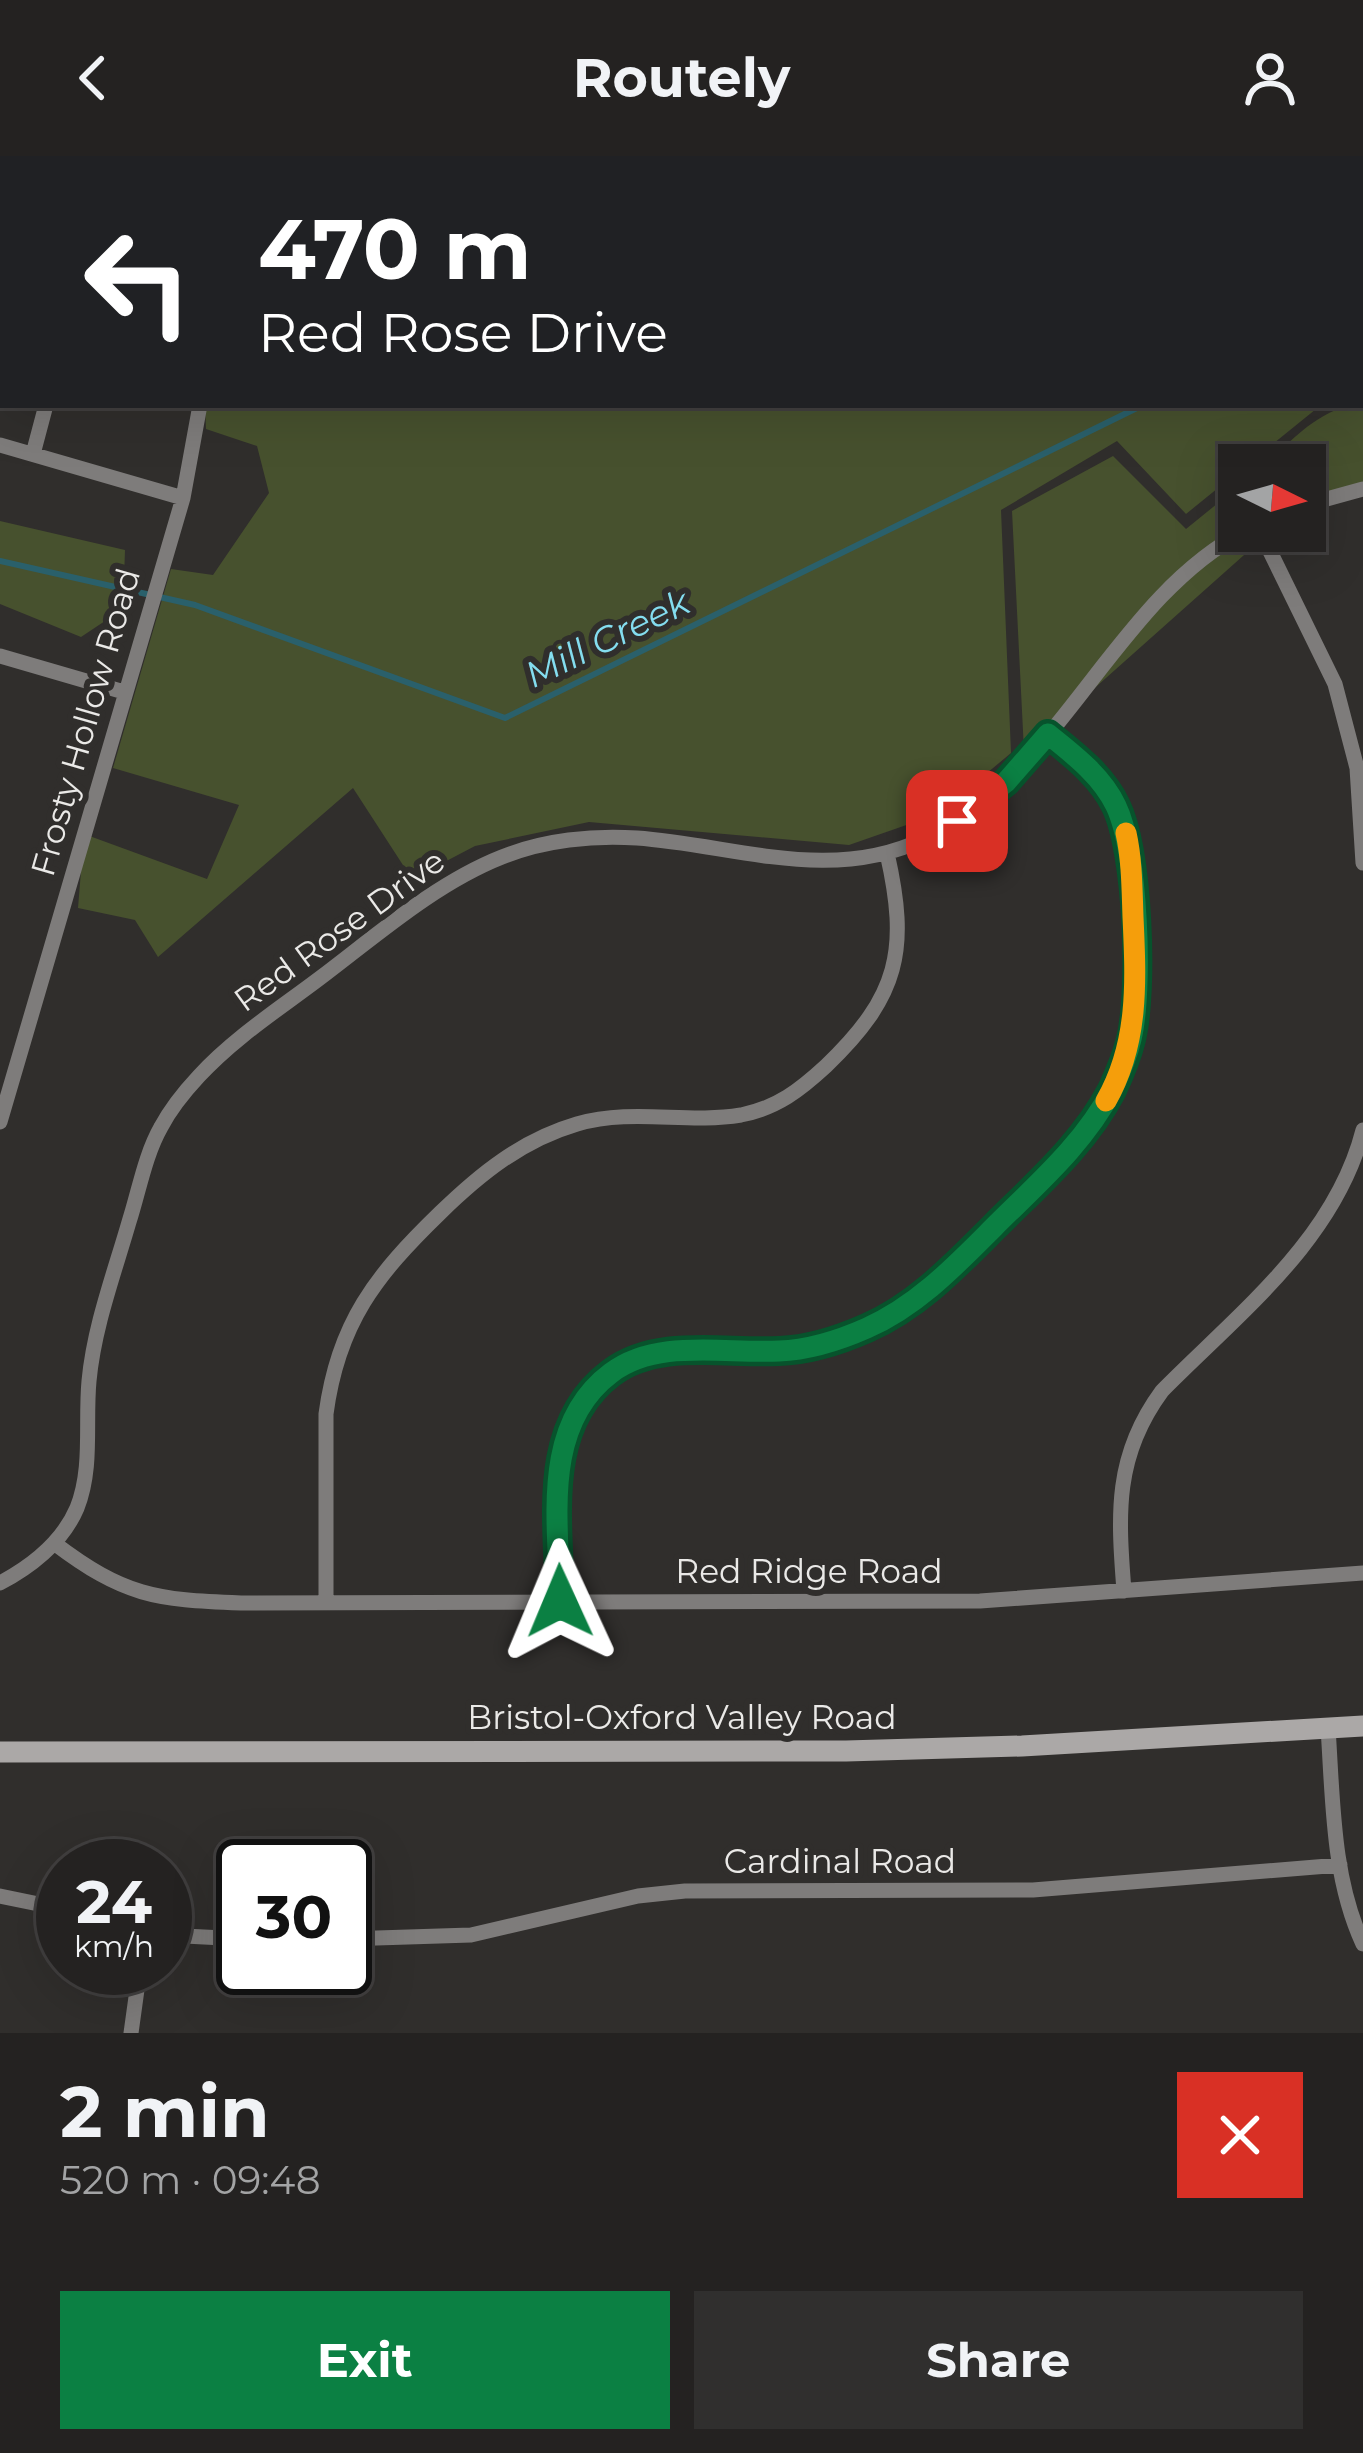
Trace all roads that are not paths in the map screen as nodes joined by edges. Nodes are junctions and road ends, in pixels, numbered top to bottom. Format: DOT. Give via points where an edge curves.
graph roads {
  1 [pos="45,408"];
  2 [pos="199,408"];
  3 [pos="0,445"];
  4 [pos="33,454"];
  5 [pos="1363,489"];
  6 [pos="184,498"];
  7 [pos="1326,499"];
  8 [pos="1218,547"];
  9 [pos="1270,552"];
  10 [pos="0,656"];
  11 [pos="124,692"];
  12 [pos="1048,734"];
  13 [pos="887,853"];
  14 [pos="1363,862"];
  15 [pos="0,1122"];
  16 [pos="1363,1130"];
  17 [pos="54,1544"];
  18 [pos="1363,1573"];
  19 [pos="0,1583"];
  20 [pos="1124,1591"];
  21 [pos="560,1601"];
  22 [pos="326,1602"];
  23 [pos="1363,1726"];
  24 [pos="1328,1728"];
  25 [pos="0,1751"];
  26 [pos="1340,1865"];
  27 [pos="0,1896"];
  28 [pos="36,1903"];
  29 [pos="372,1938"];
  30 [pos="1363,1944"];
  31 [pos="136,1995"];
  32 [pos="131,2033"];
  1 -- 4 [label="street"];
  2 -- 6 [label="street, Frosty Hollow Road"];
  3 -- 4 [label="street"];
  4 -- 6 [label="street"];
  5 -- 7 [label="street"];
  6 -- 11 [label="street, Frosty Hollow Road"];
  8 -- 12 [label="street, Red Rose Drive" via="1159,602"];
  9 -- 14 [label="street" via="1335,684 1357,768"];
  10 -- 11 [label="street"];
  11 -- 15 [label="street, Frosty Hollow Road"];
  12 -- 13 [label="street, Red Rose Drive" via="988,799"];
  12 -- 21 [label="street" via="1111,796 1128,841 1135,1011 1110,1094 1068,1153 897,1313 801,1349 655,1354 610,1373 575,1411 564,1438"];
  13 -- 17 [label="street, Red Rose Drive" via="825,863 633,838 532,848 458,878 231,1045 174,1106 150,1154 99,1326 79,1504"];
  13 -- 22 [label="street" via="900,927 886,994 858,1035 803,1087 781,1103 735,1116 647,1114 555,1131 473,1181 379,1275 350,1323 330,1383"];
  16 -- 20 [label="street" via="1312,1236 1162,1391 1139,1426 1120,1500"];
  17 -- 19 [label="street, Red Rose Drive"];
  17 -- 22 [label="street, Red Ridge Road" via="110,1582 152,1598"];
  18 -- 20 [label="street, Red Ridge Road"];
  20 -- 21 [label="street, Red Ridge Road" via="936,1602"];
  21 -- 22 [label="street, Red Ridge Road"];
  23 -- 24 [label="main road, Bristol-Oxford Valley Road"];
  24 -- 25 [label="main road, Bristol-Oxford Valley Road" via="846,1751"];
  24 -- 26 [label="street"];
  26 -- 29 [label="street, Cardinal Road" via="1033,1890 685,1892 471,1935"];
  26 -- 30 [label="street"];
  27 -- 28 [label="street"];
  31 -- 32 [label="street"];
}
